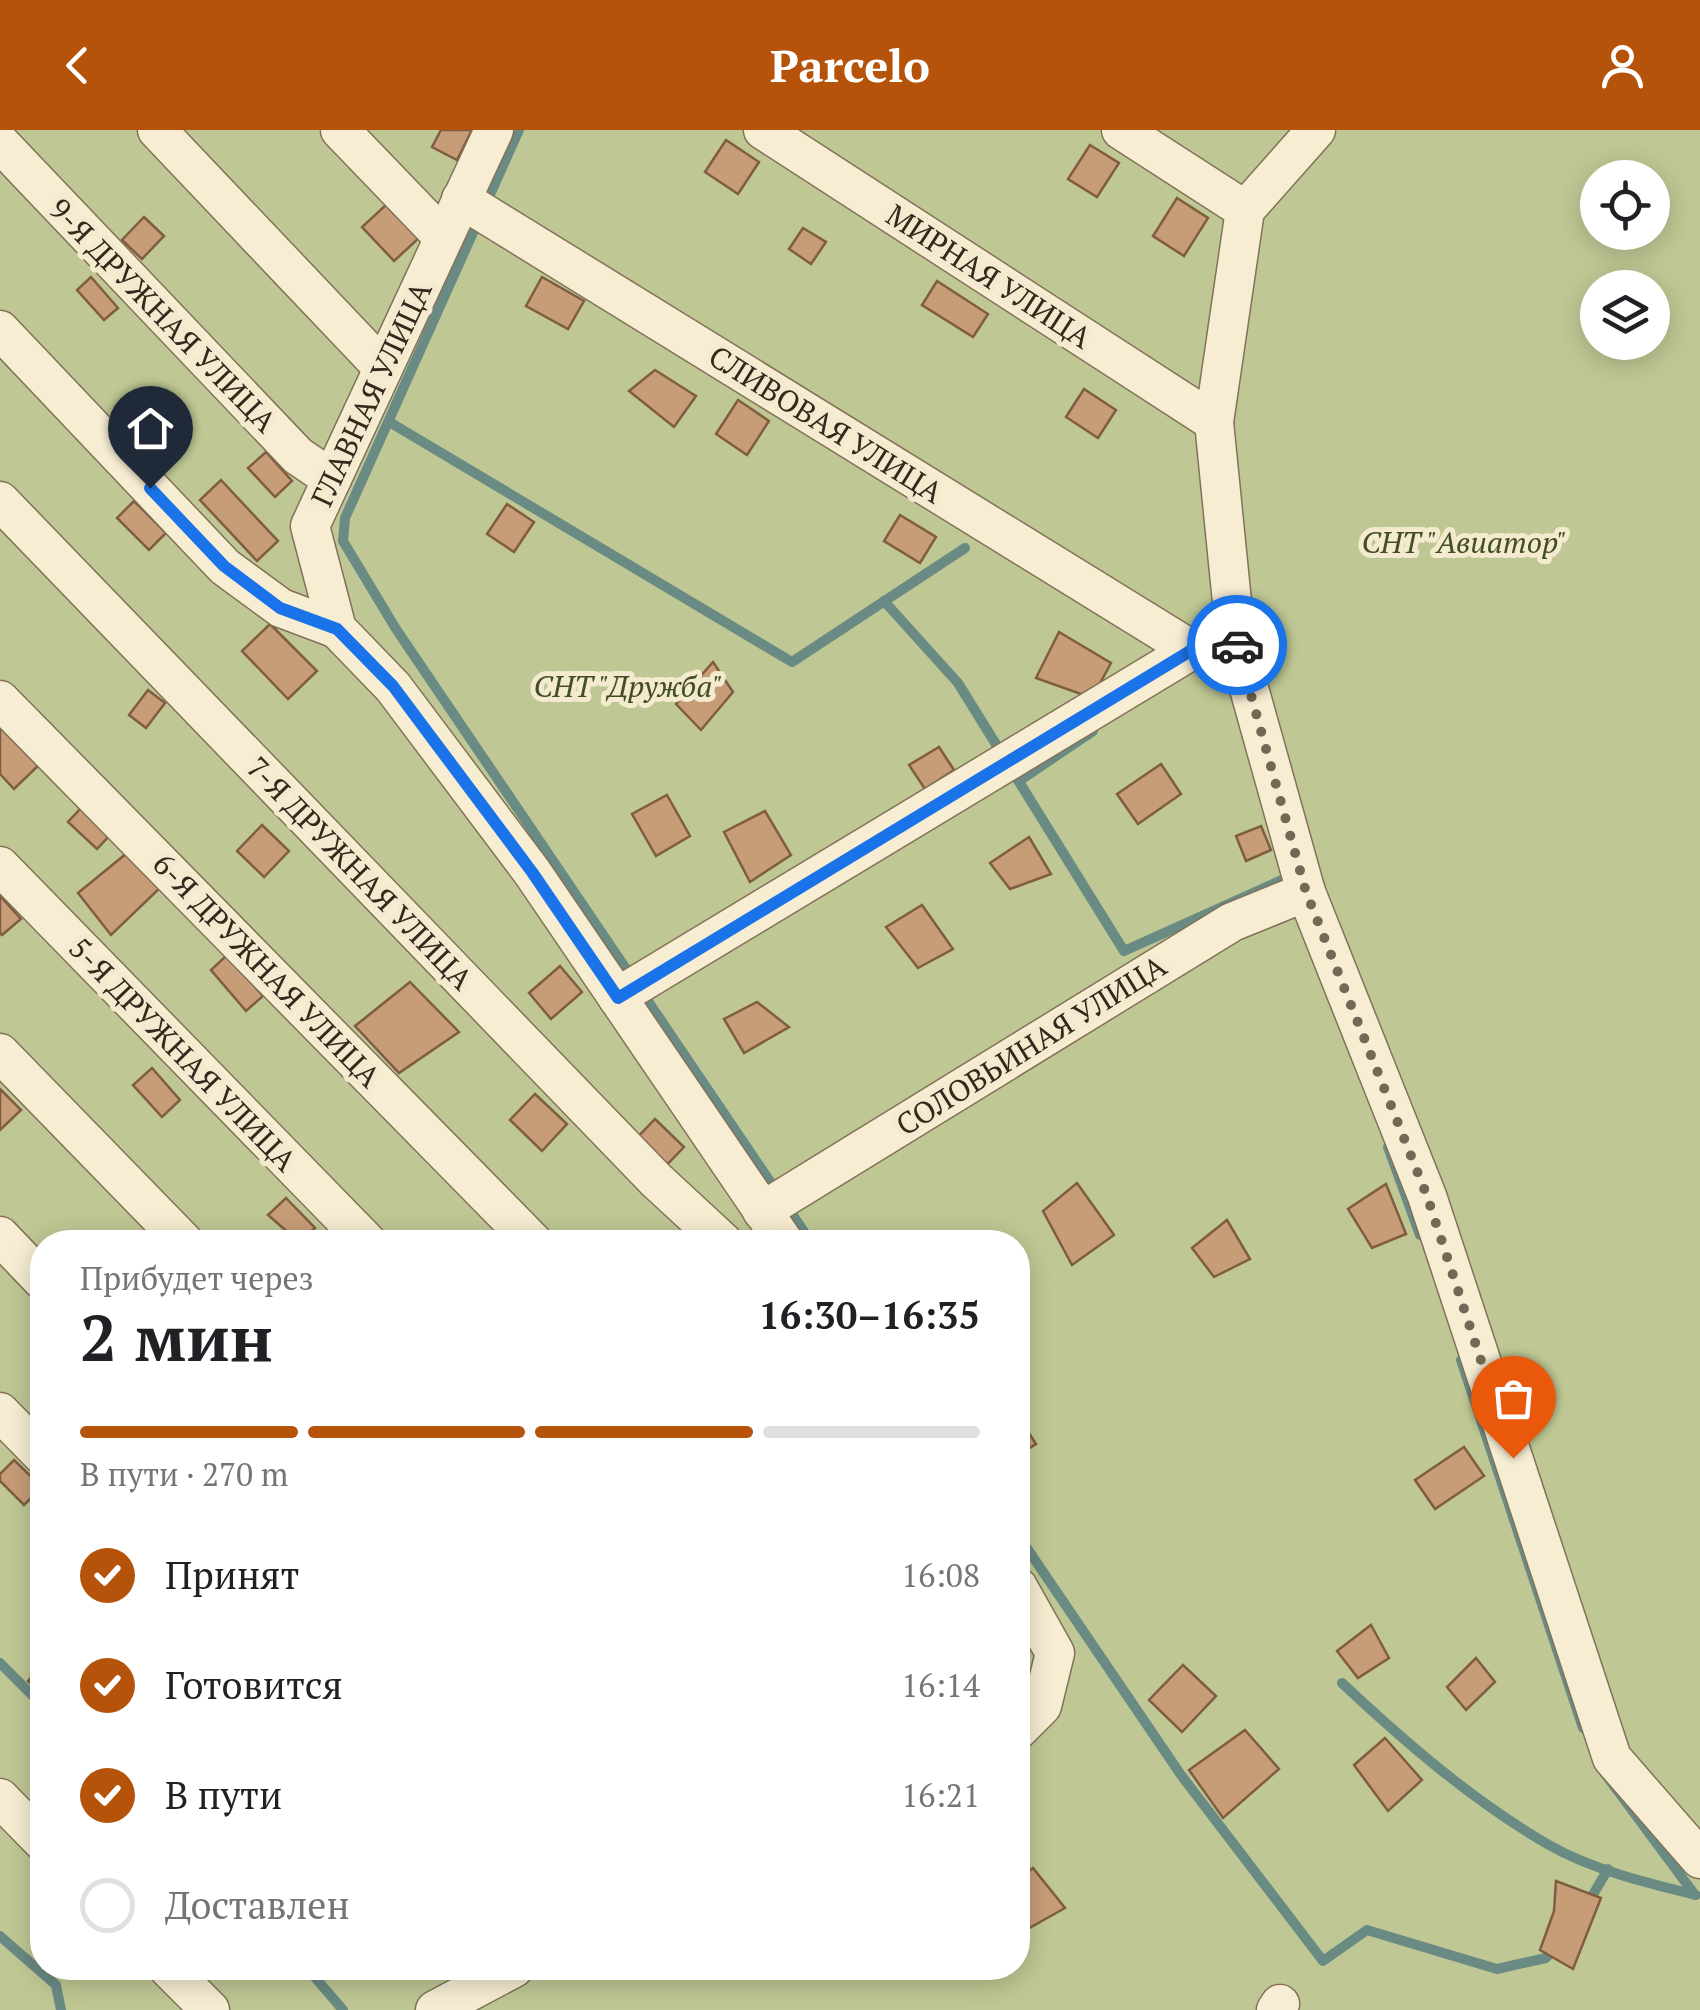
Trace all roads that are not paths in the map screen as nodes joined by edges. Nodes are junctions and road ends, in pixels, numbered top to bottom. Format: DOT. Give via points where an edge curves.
graph roads {
  1 [pos="157,130"];
  2 [pos="340,130"];
  3 [pos="494,130"];
  4 [pos="763,130"];
  5 [pos="1121,130"];
  6 [pos="1316,130"];
  7 [pos="0,143"];
  8 [pos="461,199"];
  9 [pos="1245,210"];
  10 [pos="444,237"];
  11 [pos="0,330"];
  12 [pos="383,368"];
  13 [pos="1214,422"];
  14 [pos="332,479"];
  15 [pos="0,501"];
  16 [pos="337,629"];
  17 [pos="1236,642"];
  18 [pos="1192,650"];
  19 [pos="0,700"];
  20 [pos="0,866"];
  21 [pos="1306,892"];
  22 [pos="618,998"];
  23 [pos="0,1053"];
  24 [pos="762,1210"];
  25 [pos="172,1230"];
  26 [pos="355,1230"];
  27 [pos="521,1230"];
  28 [pos="709,1230"];
  29 [pos="776,1230"];
  30 [pos="0,1236"];
  31 [pos="30,1267"];
  32 [pos="0,1412"];
  33 [pos="30,1443"];
  34 [pos="1030,1608"];
  35 [pos="1030,1718"];
  36 [pos="0,1798"];
  37 [pos="30,1829"];
  38 [pos="1700,1859"];
  39 [pos="180,1980"];
  40 [pos="473,1980"];
  41 [pos="210,2010"];
  42 [pos="435,2010"];
  1 -- 12 [label="lane"];
  2 -- 10 [label="lane"];
  3 -- 8 [label="lane, ГЛАВНАЯ УЛИЦА"];
  4 -- 13 [label="lane, МИРНАЯ УЛИЦА"];
  5 -- 9 [label="lane"];
  6 -- 9 [label="lane"];
  7 -- 14 [label="lane, 9-Я ДРУЖНАЯ УЛИЦА" via="298,456"];
  8 -- 10 [label="lane, ГЛАВНАЯ УЛИЦА"];
  8 -- 18 [label="lane, СЛИВОВАЯ УЛИЦА"];
  9 -- 13 [label="lane"];
  10 -- 12 [label="lane, ГЛАВНАЯ УЛИЦА"];
  11 -- 16 [label="lane" via="224,566 280,608"];
  12 -- 14 [label="lane, ГЛАВНАЯ УЛИЦА"];
  13 -- 17 [label="lane"];
  14 -- 16 [label="lane, ГЛАВНАЯ УЛИЦА" via="310,526"];
  15 -- 28 [label="lane, 7-Я ДРУЖНАЯ УЛИЦА"];
  16 -- 22 [label="lane, ГЛАВНАЯ УЛИЦА" via="393,686"];
  17 -- 18 [label="lane"];
  17 -- 21 [label="lane"];
  18 -- 22 [label="lane"];
  19 -- 27 [label="lane, 6-Я ДРУЖНАЯ УЛИЦА"];
  20 -- 26 [label="lane, 5-Я ДРУЖНАЯ УЛИЦА"];
  21 -- 24 [label="lane, СОЛОВЬИНАЯ УЛИЦА" via="1232,922"];
  21 -- 38 [label="lane" via="1427,1196 1612,1758"];
  22 -- 24 [label="lane, ГЛАВНАЯ УЛИЦА"];
  23 -- 25 [label="lane"];
  24 -- 29 [label="lane, ГЛАВНАЯ УЛИЦА"];
  30 -- 31 [label="lane"];
  32 -- 33 [label="lane"];
  34 -- 35 [label="lane" via="1055,1653 1042,1706"];
  36 -- 37 [label="lane"];
  39 -- 41 [label="lane"];
  40 -- 42 [label="lane"];
}
